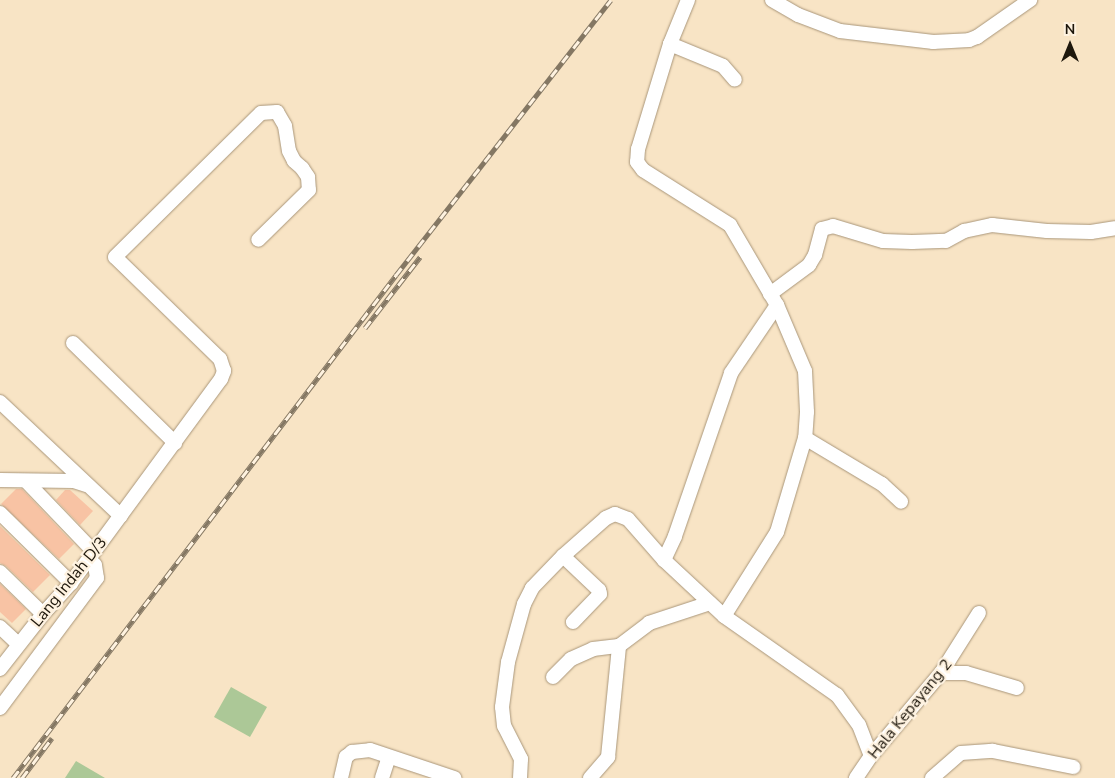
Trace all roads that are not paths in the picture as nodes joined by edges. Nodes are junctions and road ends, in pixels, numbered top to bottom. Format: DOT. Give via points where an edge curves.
graph roads {
  1 [pos="688,0"];
  2 [pos="772,0"];
  3 [pos="1030,0"];
  4 [pos="670,44"];
  5 [pos="735,80"];
  6 [pos="1115,228"];
  7 [pos="258,240"];
  8 [pos="774,299"];
  9 [pos="73,343"];
  10 [pos="0,402"];
  11 [pos="805,438"];
  12 [pos="175,443"];
  13 [pos="0,480"];
  14 [pos="26,481"];
  15 [pos="88,486"];
  16 [pos="901,502"];
  17 [pos="0,513"];
  18 [pos="122,516"];
  19 [pos="92,555"];
  20 [pos="563,556"];
  21 [pos="664,560"];
  22 [pos="0,572"];
  23 [pos="71,582"];
  24 [pos="710,603"];
  25 [pos="979,613"];
  26 [pos="43,614"];
  27 [pos="724,616"];
  28 [pos="573,622"];
  29 [pos="0,627"];
  30 [pos="18,644"];
  31 [pos="619,646"];
  32 [pos="0,669"];
  33 [pos="941,672"];
  34 [pos="553,677"];
  35 [pos="1017,688"];
  36 [pos="0,708"];
  37 [pos="871,756"];
  38 [pos="389,757"];
  39 [pos="1072,767"];
  40 [pos="341,778"];
  41 [pos="382,778"];
  42 [pos="454,778"];
  43 [pos="520,778"];
  44 [pos="590,778"];
  45 [pos="856,778"];
  46 [pos="932,778"];
  1 -- 4 [label="street"];
  2 -- 3 [label="street" via="798,15 840,31 933,42 977,37"];
  4 -- 5 [label="street" via="723,66"];
  4 -- 8 [label="street" via="638,149 637,162 643,170 730,226"];
  6 -- 8 [label="street" via="1091,232 1048,231 992,225 964,231 946,241 912,242 883,241 833,226 822,229 809,265"];
  7 -- 12 [label="street, Lang Indah D/3" via="309,190 308,177 294,161 285,126 277,112 261,113 115,257 220,359 224,372 221,380"];
  8 -- 11 [label="street" via="805,371"];
  8 -- 21 [label="street" via="731,373"];
  9 -- 12 [label="street"];
  10 -- 15 [label="street"];
  11 -- 16 [label="street" via="882,484"];
  11 -- 27 [label="street" via="777,532"];
  12 -- 18 [label="street, Lang Indah D/3"];
  13 -- 14 [label="street"];
  14 -- 15 [label="street" via="74,480"];
  14 -- 19 [label="street"];
  15 -- 18 [label="street"];
  17 -- 23 [label="street"];
  18 -- 19 [label="street, Lang Indah D/3"];
  19 -- 23 [label="street, Lang Indah D/3"];
  19 -- 36 [label="street" via="97,578"];
  20 -- 21 [label="street" via="606,518 615,514 628,519"];
  20 -- 28 [label="street" via="600,594"];
  20 -- 43 [label="street" via="532,588 524,604 508,662 502,707 504,726 521,759"];
  21 -- 24 [label="street"];
  22 -- 26 [label="street"];
  23 -- 26 [label="street, Lang Indah D/3"];
  24 -- 27 [label="street"];
  24 -- 31 [label="street" via="649,623"];
  25 -- 33 [label="street, Hala Kepayang 2"];
  26 -- 30 [label="street, Lang Indah D/3"];
  27 -- 37 [label="street" via="837,694 859,725"];
  29 -- 30 [label="street"];
  30 -- 32 [label="street, Lang Indah D/3"];
  31 -- 34 [label="street" via="593,649 572,659"];
  31 -- 44 [label="street" via="608,757"];
  33 -- 35 [label="street" via="966,672"];
  33 -- 37 [label="street, Hala Kepayang 2"];
  37 -- 45 [label="street, Hala Kepayang 2"];
  38 -- 40 [label="street" via="370,750 352,752 346,757"];
  38 -- 41 [label="street"];
  38 -- 42 [label="street"];
  39 -- 46 [label="street" via="985,751 961,753"];
}
